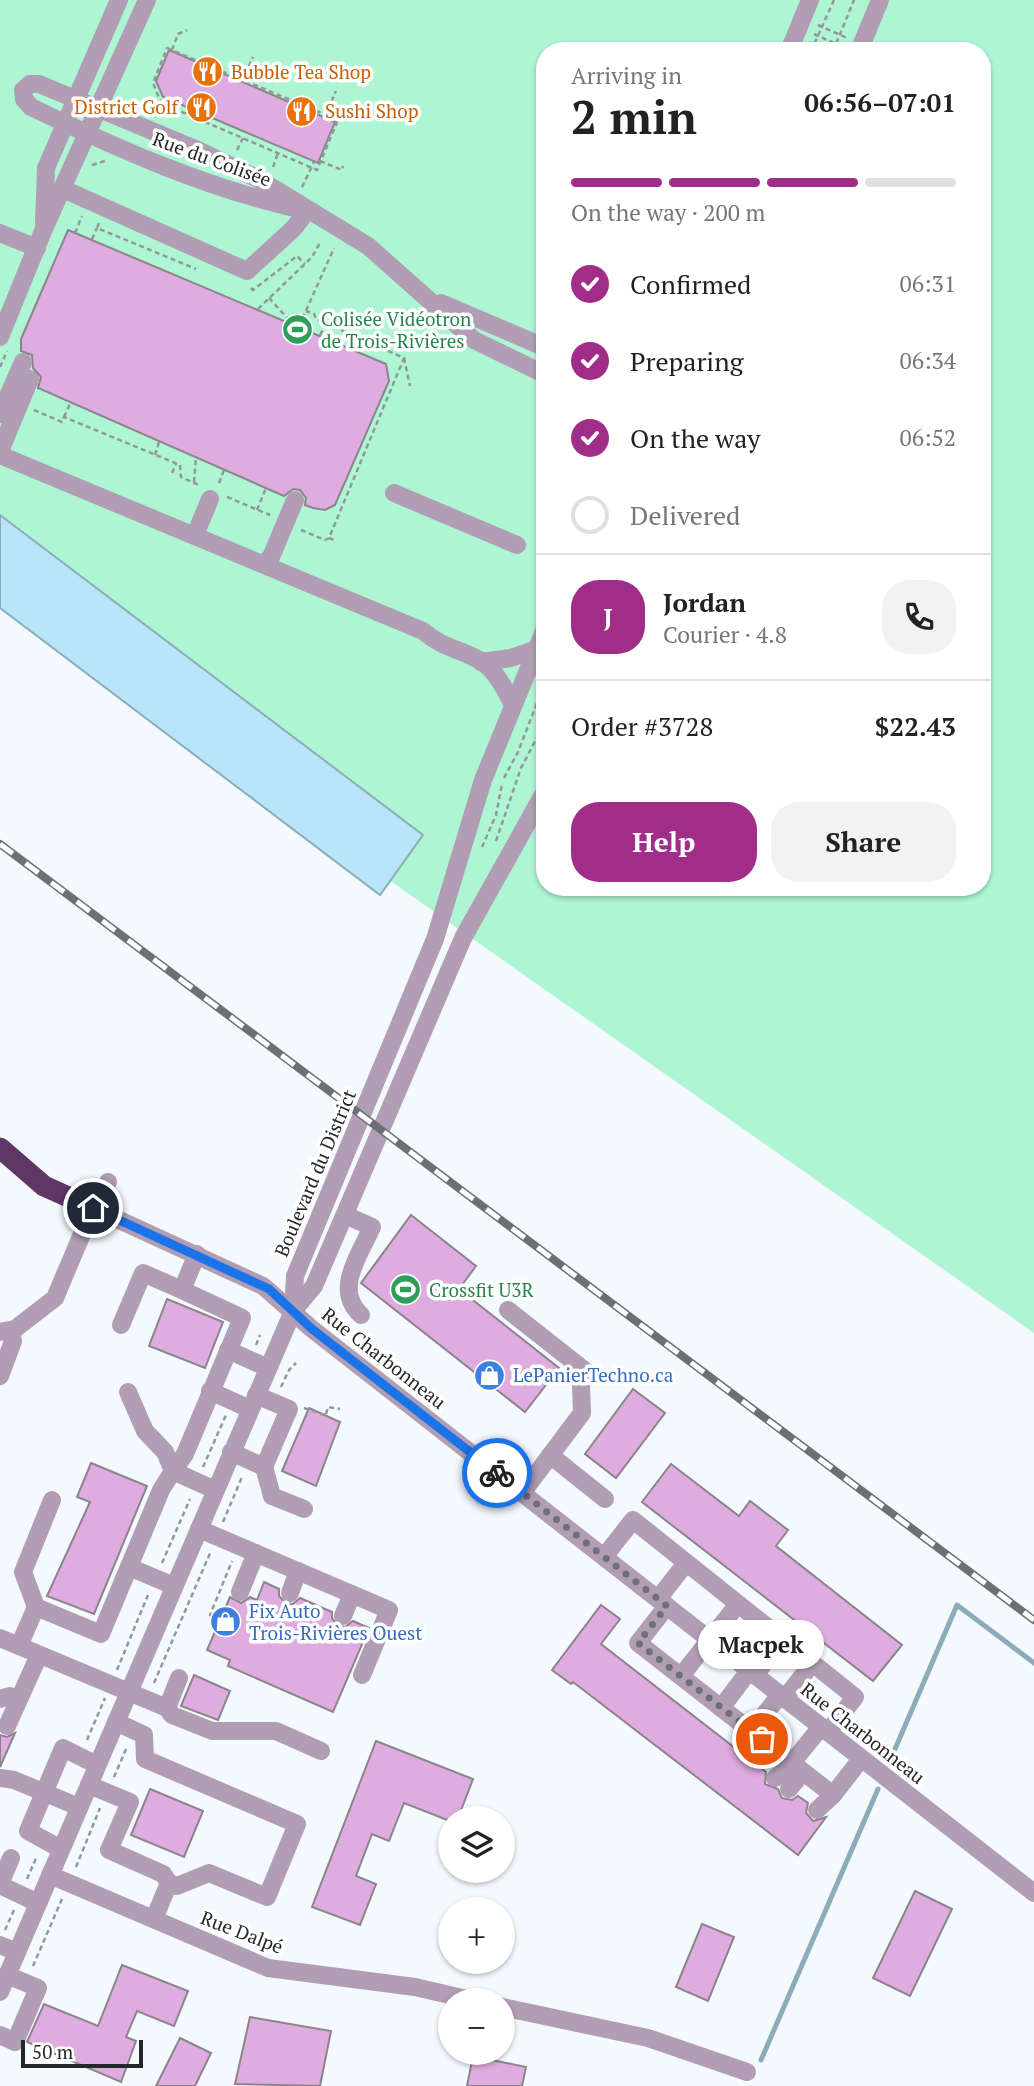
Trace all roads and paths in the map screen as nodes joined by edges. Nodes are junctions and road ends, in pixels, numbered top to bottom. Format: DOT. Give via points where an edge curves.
graph roads {
  1 [pos="118,0"];
  2 [pos="147,0"];
  3 [pos="810,0"];
  4 [pos="834,0"];
  5 [pos="854,0"];
  6 [pos="880,0"];
  7 [pos="813,23"];
  8 [pos="822,26"];
  9 [pos="187,30"];
  10 [pos="809,33"];
  11 [pos="840,34"];
  12 [pos="817,36"];
  13 [pos="793,42"];
  14 [pos="815,42"];
  15 [pos="831,42"];
  16 [pos="837,42"];
  17 [pos="850,42"];
  18 [pos="863,42"];
  19 [pos="172,50"];
  20 [pos="253,57"];
  21 [pos="242,81"];
  22 [pos="336,91"];
  23 [pos="77,100"];
  24 [pos="174,102"];
  25 [pos="166,105"];
  26 [pos="184,106"];
  27 [pos="172,108"];
  28 [pos="100,109"];
  29 [pos="182,112"];
  30 [pos="198,112"];
  31 [pos="162,114"];
  32 [pos="325,116"];
  33 [pos="210,117"];
  34 [pos="197,119"];
  35 [pos="220,122"];
  36 [pos="66,123"];
  37 [pos="208,123"];
  38 [pos="217,127"];
  39 [pos="195,128"];
  40 [pos="89,133"];
  41 [pos="248,134"];
  42 [pos="244,139"];
  43 [pos="269,143"];
  44 [pos="267,149"];
  45 [pos="291,152"];
  46 [pos="278,153"];
  47 [pos="234,157"];
  48 [pos="289,158"];
  49 [pos="320,161"];
  50 [pos="314,162"];
  51 [pos="343,166"];
  52 [pos="310,167"];
  53 [pos="271,173"];
  54 [pos="302,187"];
  55 [pos="63,189"];
  56 [pos="307,211"];
  57 [pos="82,216"];
  58 [pos="97,228"];
  59 [pos="0,233"];
  60 [pos="75,233"];
  61 [pos="40,239"];
  62 [pos="92,239"];
  63 [pos="321,241"];
  64 [pos="334,248"];
  65 [pos="304,264"];
  66 [pos="251,288"];
  67 [pos="425,296"];
  68 [pos="268,298"];
  69 [pos="258,309"];
  70 [pos="306,311"];
  71 [pos="326,324"];
  72 [pos="1,331"];
  73 [pos="320,335"];
  74 [pos="536,344"];
  75 [pos="404,358"];
  76 [pos="536,370"];
  77 [pos="410,386"];
  78 [pos="70,404"];
  79 [pos="27,407"];
  80 [pos="0,414"];
  81 [pos="44,414"];
  82 [pos="64,417"];
  83 [pos="42,420"];
  84 [pos="159,442"];
  85 [pos="0,453"];
  86 [pos="155,455"];
  87 [pos="196,458"];
  88 [pos="176,464"];
  89 [pos="224,470"];
  90 [pos="172,473"];
  91 [pos="194,483"];
  92 [pos="267,488"];
  93 [pos="214,494"];
  94 [pos="394,494"];
  95 [pos="295,500"];
  96 [pos="257,510"];
  97 [pos="276,518"];
  98 [pos="292,526"];
  99 [pos="195,535"];
  100 [pos="328,538"];
  101 [pos="337,541"];
  102 [pos="517,545"];
  103 [pos="263,564"];
  104 [pos="536,649"];
  105 [pos="536,651"];
  106 [pos="481,662"];
  107 [pos="513,705"];
  108 [pos="536,706"];
  109 [pos="536,739"];
  110 [pos="536,807"];
  111 [pos="494,846"];
  112 [pos="478,855"];
  113 [pos="0,1148"];
  114 [pos="108,1182"];
  115 [pos="93,1208"];
  116 [pos="345,1215"];
  117 [pos="197,1254"];
  118 [pos="181,1290"];
  119 [pos="508,1310"];
  120 [pos="293,1311"];
  121 [pos="361,1315"];
  122 [pos="121,1325"];
  123 [pos="6,1331"];
  124 [pos="260,1335"];
  125 [pos="255,1346"];
  126 [pos="228,1350"];
  127 [pos="296,1363"];
  128 [pos="268,1368"];
  129 [pos="0,1376"];
  130 [pos="210,1391"];
  131 [pos="128,1392"];
  132 [pos="278,1393"];
  133 [pos="339,1399"];
  134 [pos="253,1402"];
  135 [pos="335,1406"];
  136 [pos="310,1408"];
  137 [pos="340,1409"];
  138 [pos="228,1410"];
  139 [pos="231,1452"];
  140 [pos="550,1455"];
  141 [pos="267,1459"];
  142 [pos="286,1463"];
  143 [pos="205,1464"];
  144 [pos="173,1471"];
  145 [pos="215,1490"];
  146 [pos="237,1490"];
  147 [pos="522,1493"];
  148 [pos="605,1499"];
  149 [pos="52,1500"];
  150 [pos="189,1501"];
  151 [pos="304,1509"];
  152 [pos="222,1525"];
  153 [pos="199,1528"];
  154 [pos="239,1545"];
  155 [pos="212,1548"];
  156 [pos="256,1553"];
  157 [pos="604,1557"];
  158 [pos="686,1563"];
  159 [pos="129,1567"];
  160 [pos="159,1569"];
  161 [pos="298,1571"];
  162 [pos="174,1586"];
  163 [pos="152,1587"];
  164 [pos="240,1592"];
  165 [pos="290,1593"];
  166 [pos="352,1594"];
  167 [pos="662,1603"];
  168 [pos="738,1604"];
  169 [pos="36,1607"];
  170 [pos="343,1616"];
  171 [pos="220,1619"];
  172 [pos="0,1638"];
  173 [pos="709,1640"];
  174 [pos="782,1640"];
  175 [pos="19,1646"];
  176 [pos="125,1649"];
  177 [pos="39,1655"];
  178 [pos="812,1664"];
  179 [pos="752,1673"];
  180 [pos="362,1675"];
  181 [pos="681,1676"];
  182 [pos="179,1678"];
  183 [pos="151,1691"];
  184 [pos="129,1692"];
  185 [pos="782,1697"];
  186 [pos="0,1699"];
  187 [pos="19,1699"];
  188 [pos="167,1708"];
  189 [pos="721,1708"];
  190 [pos="95,1722"];
  191 [pos="116,1722"];
  192 [pos="8,1726"];
  193 [pos="824,1730"];
  194 [pos="751,1731"];
  195 [pos="131,1738"];
  196 [pos="83,1750"];
  197 [pos="321,1751"];
  198 [pos="862,1759"];
  199 [pos="97,1765"];
  200 [pos="797,1767"];
  201 [pos="0,1778"];
  202 [pos="113,1778"];
  203 [pos="782,1783"];
  204 [pos="89,1785"];
  205 [pos="45,1791"];
  206 [pos="833,1795"];
  207 [pos="79,1807"];
  208 [pos="101,1807"];
  209 [pos="817,1810"];
  210 [pos="42,1846"];
  211 [pos="61,1849"];
  212 [pos="90,1854"];
  213 [pos="11,1858"];
  214 [pos="50,1875"];
  215 [pos="26,1881"];
  216 [pos="169,1883"];
  217 [pos="0,1884"];
  218 [pos="1034,1893"];
  219 [pos="38,1903"];
  220 [pos="16,1906"];
  221 [pos="56,1913"];
  222 [pos="154,1919"];
  223 [pos="3,1937"];
  224 [pos="17,1952"];
  225 [pos="31,1970"];
  226 [pos="8,1975"];
  227 [pos="0,1992"];
  228 [pos="438,1992"];
  229 [pos="515,2010"];
  230 [pos="0,2035"];
  231 [pos="747,2072"];
  1 -- 23 [label="street"];
  2 -- 28 [label="street"];
  3 -- 13 [label="street"];
  4 -- 8 [label="path"];
  5 -- 11 [label="path"];
  6 -- 18 [label="street"];
  7 -- 8 [label="path"];
  8 -- 11 [label="path"];
  8 -- 12 [label="path"];
  9 -- 19 [label="path" via="178,34"];
  10 -- 12 [label="path"];
  11 -- 16 [label="path"];
  11 -- 17 [label="path"];
  12 -- 14 [label="path"];
  12 -- 15 [label="path"];
  19 -- 21 [label="path"];
  19 -- 25 [label="path" via="167,48 153,83"];
  20 -- 21 [label="path"];
  21 -- 32 [label="path"];
  22 -- 32 [label="path"];
  23 -- 28 [label="street, Rue du Colisée"];
  23 -- 36 [label="street"];
  23 -- 36 [label="street, Rue du Colisée" via="36,84 23,90 28,105"];
  24 -- 27 [label="path"];
  25 -- 27 [label="path"];
  25 -- 31 [label="path"];
  26 -- 29 [label="path"];
  27 -- 29 [label="path"];
  28 -- 40 [label="street"];
  28 -- 56 [label="street, Rue du Colisée" via="260,180"];
  29 -- 34 [label="path"];
  30 -- 34 [label="path"];
  32 -- 49 [label="path" via="338,120"];
  33 -- 37 [label="path"];
  34 -- 37 [label="path"];
  34 -- 39 [label="path"];
  35 -- 38 [label="path"];
  36 -- 40 [label="street, Rue du Colisée"];
  36 -- 61 [label="street" via="46,168"];
  37 -- 38 [label="path"];
  38 -- 42 [label="path"];
  40 -- 55 [label="street"];
  40 -- 56 [label="street, Rue du Colisée" via="208,184"];
  41 -- 42 [label="path"];
  42 -- 44 [label="path"];
  42 -- 47 [label="path"];
  43 -- 44 [label="path"];
  44 -- 46 [label="path"];
  45 -- 48 [label="path"];
  46 -- 48 [label="path"];
  46 -- 53 [label="path"];
  48 -- 52 [label="path"];
  49 -- 51 [label="path" via="342,170"];
  49 -- 52 [label="path" via="317,170"];
  50 -- 52 [label="path"];
  52 -- 54 [label="path"];
  55 -- 56 [label="street" via="247,271"];
  55 -- 61 [label="street"];
  56 -- 67 [label="street, Rue du Colisée" via="368,246"];
  57 -- 60 [label="path"];
  58 -- 62 [label="path"];
  59 -- 61 [label="street"];
  61 -- 72 [label="street"];
  63 -- 65 [label="path"];
  64 -- 70 [label="path"];
  65 -- 66 [label="path" via="297,256"];
  65 -- 68 [label="path"];
  67 -- 74 [label="street, Rue du Colisée"];
  67 -- 76 [label="street, Rue du Colisée" via="480,343"];
  68 -- 69 [label="path"];
  68 -- 70 [label="path" via="299,325"];
  70 -- 71 [label="path"];
  71 -- 73 [label="path"];
  71 -- 75 [label="path"];
  75 -- 77 [label="path"];
  75 -- 100 [label="path"];
  78 -- 82 [label="path"];
  79 -- 81 [label="path"];
  80 -- 85 [label="street" via="26,371"];
  81 -- 82 [label="path" via="62,422"];
  81 -- 83 [label="path"];
  82 -- 86 [label="path"];
  84 -- 86 [label="path"];
  85 -- 99 [label="street"];
  86 -- 88 [label="path"];
  87 -- 91 [label="path"];
  88 -- 90 [label="path"];
  88 -- 91 [label="path" via="181,477"];
  89 -- 93 [label="path"];
  91 -- 93 [label="path"];
  92 -- 96 [label="path"];
  93 -- 96 [label="path"];
  93 -- 99 [label="street"];
  94 -- 102 [label="street"];
  95 -- 103 [label="street" via="271,557"];
  96 -- 97 [label="path"];
  98 -- 100 [label="path"];
  99 -- 103 [label="street"];
  100 -- 101 [label="path"];
  103 -- 106 [label="street" via="423,631 439,645"];
  104 -- 106 [label="street"];
  105 -- 107 [label="street, Boulevard du District"];
  106 -- 107 [label="street" via="501,682"];
  107 -- 120 [label="street, Boulevard du District" via="482,780 435,939 295,1276"];
  108 -- 112 [label="path" via="501,785 496,816"];
  109 -- 111 [label="path"];
  110 -- 116 [label="street" via="463,938"];
  113 -- 115 [label="highway" via="44,1186"];
  114 -- 115 [label="street"];
  115 -- 117 [label="street"];
  115 -- 123 [label="street" via="55,1298"];
  116 -- 120 [label="street" via="311,1291"];
  116 -- 121 [label="street" via="372,1227 348,1281 350,1302"];
  117 -- 118 [label="street"];
  117 -- 120 [label="street" via="269,1289"];
  118 -- 122 [label="street" via="143,1273"];
  118 -- 126 [label="street" via="242,1318"];
  119 -- 140 [label="street" via="588,1373 581,1384 582,1413"];
  120 -- 128 [label="street, Rue Charbonneau"];
  120 -- 147 [label="street, Rue Charbonneau"];
  123 -- 129 [label="street" via="13,1341"];
  124 -- 125 [label="path"];
  126 -- 128 [label="street"];
  126 -- 130 [label="street"];
  127 -- 132 [label="path"];
  128 -- 134 [label="street, Rue Charbonneau"];
  130 -- 134 [label="street"];
  130 -- 144 [label="street" via="185,1454"];
  131 -- 144 [label="street" via="145,1431 165,1452"];
  133 -- 135 [label="path"];
  134 -- 139 [label="street, Rue Charbonneau"];
  134 -- 141 [label="street" via="289,1409 290,1430"];
  135 -- 136 [label="path" via="328,1407 325,1414"];
  135 -- 137 [label="path"];
  138 -- 143 [label="path"];
  139 -- 141 [label="street"];
  139 -- 145 [label="street, Rue Charbonneau"];
  140 -- 147 [label="street"];
  140 -- 148 [label="street"];
  141 -- 142 [label="street"];
  141 -- 151 [label="street" via="272,1496"];
  144 -- 145 [label="street"];
  144 -- 159 [label="street"];
  145 -- 153 [label="street, Rue Charbonneau"];
  146 -- 152 [label="path"];
  147 -- 157 [label="street, Rue Charbonneau"];
  149 -- 169 [label="street" via="23,1572"];
  150 -- 160 [label="path"];
  153 -- 154 [label="street"];
  153 -- 162 [label="street, Rue Charbonneau"];
  154 -- 156 [label="street"];
  154 -- 171 [label="path" via="210,1615"];
  155 -- 183 [label="path"];
  156 -- 161 [label="street"];
  156 -- 164 [label="street"];
  157 -- 158 [label="street" via="633,1521"];
  157 -- 167 [label="street, Rue Charbonneau"];
  158 -- 167 [label="street"];
  158 -- 168 [label="street"];
  159 -- 162 [label="street"];
  159 -- 169 [label="street" via="101,1634"];
  161 -- 165 [label="street"];
  161 -- 166 [label="street"];
  162 -- 184 [label="street, Rue Charbonneau"];
  163 -- 176 [label="path"];
  166 -- 170 [label="street"];
  166 -- 180 [label="street" via="389,1610"];
  167 -- 173 [label="street, Rue Charbonneau"];
  167 -- 181 [label="street" via="638,1643"];
  168 -- 173 [label="street"];
  168 -- 174 [label="street"];
  169 -- 175 [label="street"];
  172 -- 175 [label="street"];
  173 -- 179 [label="street, Rue Charbonneau"];
  173 -- 181 [label="street"];
  174 -- 178 [label="street"];
  174 -- 179 [label="street"];
  175 -- 177 [label="street"];
  177 -- 184 [label="street"];
  177 -- 187 [label="street"];
  178 -- 185 [label="street"];
  178 -- 193 [label="street" via="855,1697"];
  179 -- 185 [label="street, Rue Charbonneau"];
  179 -- 189 [label="street"];
  181 -- 189 [label="street"];
  182 -- 188 [label="street"];
  184 -- 188 [label="street"];
  184 -- 191 [label="street, Rue Charbonneau"];
  185 -- 193 [label="street, Rue Charbonneau"];
  185 -- 194 [label="street"];
  186 -- 187 [label="street"];
  187 -- 192 [label="street"];
  188 -- 197 [label="street" via="172,1715 212,1731 276,1731"];
  189 -- 194 [label="street"];
  190 -- 196 [label="path"];
  191 -- 199 [label="street, Rue Charbonneau"];
  191 -- 216 [label="street" via="144,1735 145,1759 297,1824 267,1897 209,1872 177,1886"];
  193 -- 198 [label="street, Rue Charbonneau"];
  193 -- 200 [label="street"];
  194 -- 200 [label="street"];
  195 -- 202 [label="path"];
  198 -- 206 [label="street"];
  198 -- 218 [label="street, Rue Charbonneau"];
  199 -- 204 [label="street, Rue Charbonneau"];
  199 -- 205 [label="street" via="62,1748"];
  200 -- 203 [label="street"];
  200 -- 206 [label="street"];
  201 -- 205 [label="street"];
  204 -- 207 [label="street, Rue Charbonneau"];
  204 -- 216 [label="street" via="130,1802 109,1850 163,1874"];
  205 -- 207 [label="street"];
  205 -- 211 [label="street" via="28,1831"];
  206 -- 209 [label="street"];
  207 -- 211 [label="street, Rue Charbonneau"];
  208 -- 212 [label="path" via="83,1851"];
  210 -- 215 [label="path"];
  211 -- 214 [label="street, Rue Charbonneau"];
  213 -- 217 [label="street"];
  214 -- 219 [label="street, Rue Charbonneau"];
  214 -- 222 [label="street, Rue Dalpé"];
  216 -- 222 [label="street"];
  217 -- 219 [label="street"];
  219 -- 224 [label="street, Rue Charbonneau"];
  220 -- 223 [label="path"];
  221 -- 225 [label="path"];
  222 -- 228 [label="street, Rue Dalpé" via="268,1968"];
  223 -- 224 [label="street"];
  224 -- 226 [label="street, Rue Charbonneau"];
  226 -- 227 [label="street, Rue Charbonneau"];
  226 -- 230 [label="street" via="38,1989 15,2042"];
  229 -- 231 [label="street" via="648,2038"];
}
